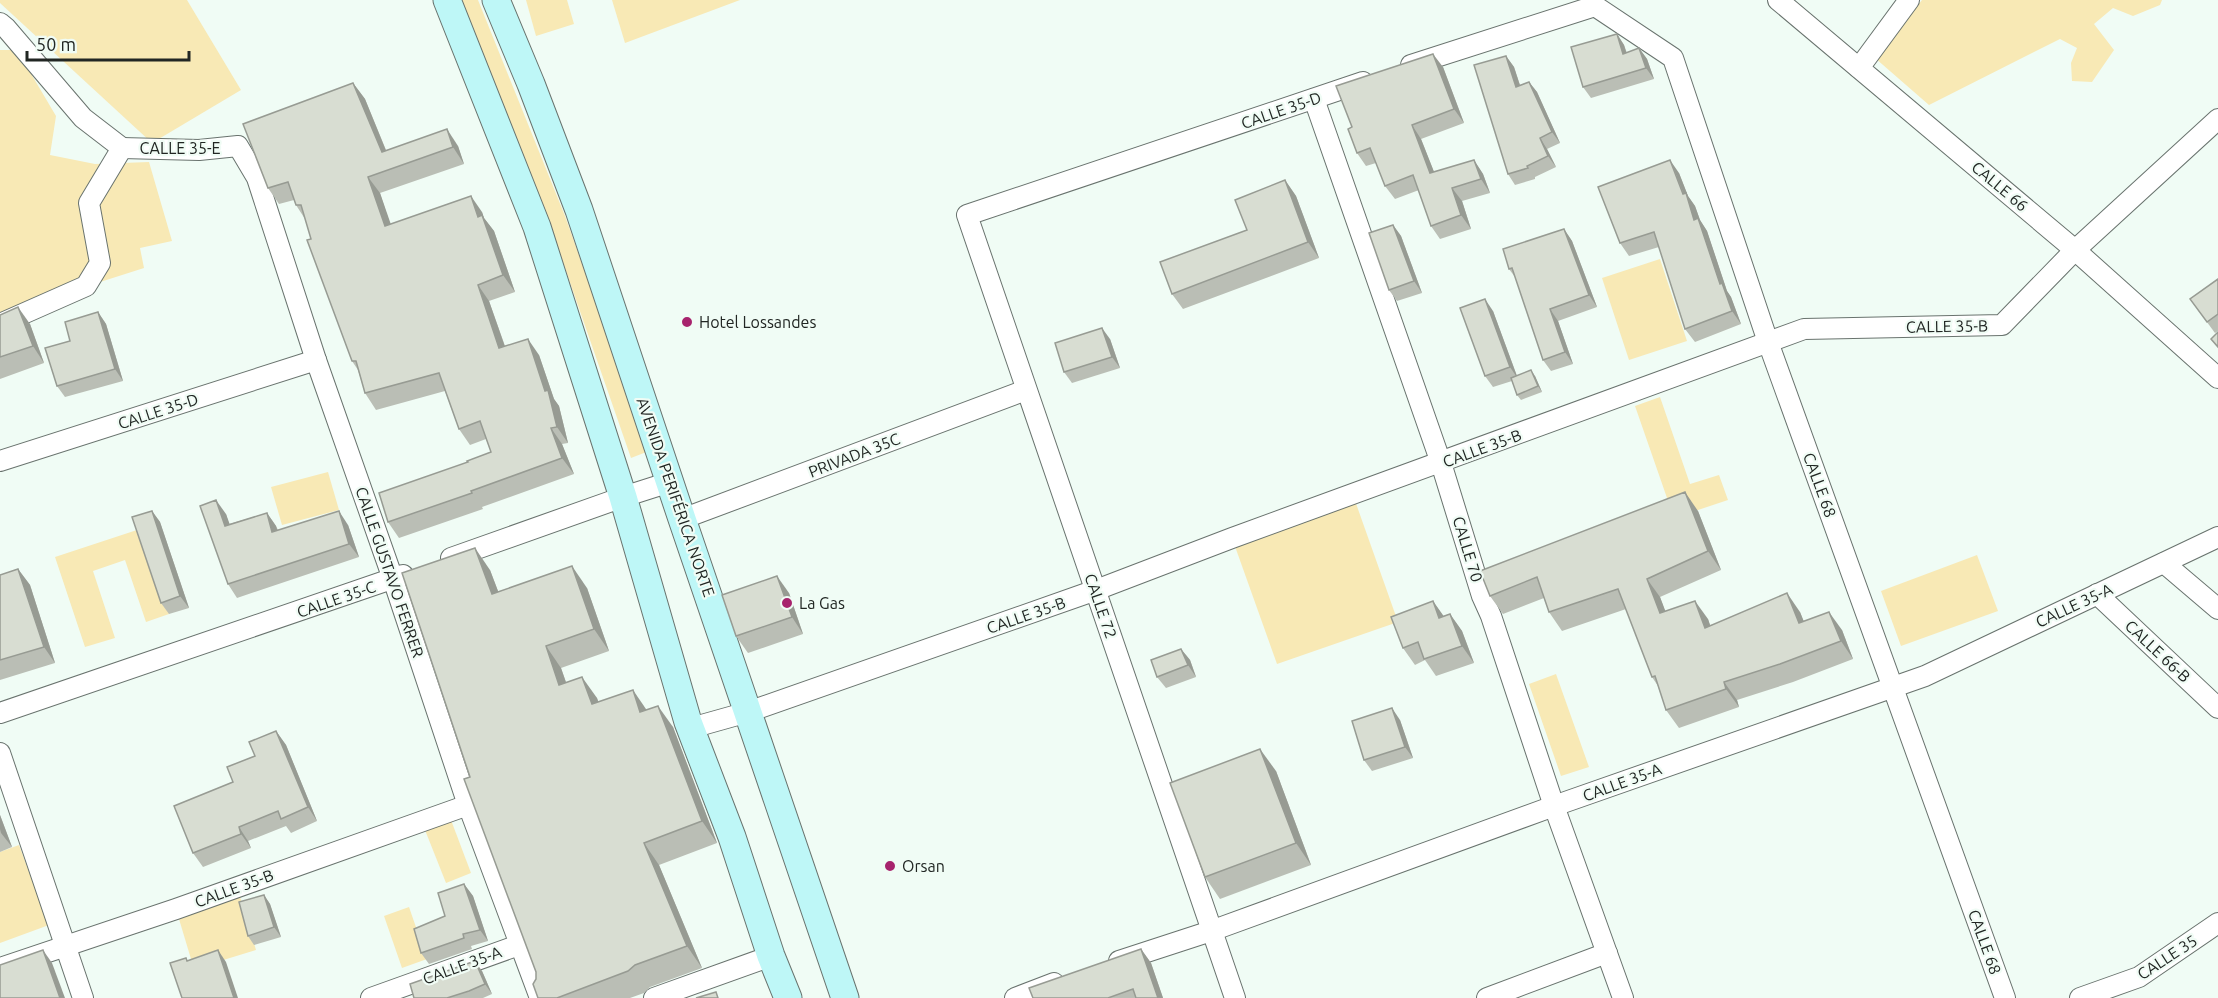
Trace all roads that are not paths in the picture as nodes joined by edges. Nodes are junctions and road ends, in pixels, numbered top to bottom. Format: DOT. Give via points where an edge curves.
graph roads {
  1 [pos="447,0"];
  2 [pos="496,0"];
  3 [pos="1778,0"];
  4 [pos="1909,0"];
  5 [pos="1595,6"];
  6 [pos="0,23"];
  7 [pos="1859,68"];
  8 [pos="1314,99"];
  9 [pos="2218,119"];
  10 [pos="238,146"];
  11 [pos="123,148"];
  12 [pos="967,215"];
  13 [pos="2075,250"];
  14 [pos="0,324"];
  15 [pos="1768,342"];
  16 [pos="316,360"];
  17 [pos="2218,378"];
  18 [pos="1026,390"];
  19 [pos="0,461"];
  20 [pos="1442,463"];
  21 [pos="670,482"];
  22 [pos="623,497"];
  23 [pos="682,519"];
  24 [pos="2218,537"];
  25 [pos="2164,563"];
  26 [pos="393,579"];
  27 [pos="1096,590"];
  28 [pos="2097,594"];
  29 [pos="2218,609"];
  30 [pos="1893,686"];
  31 [pos="2218,708"];
  32 [pos="748,712"];
  33 [pos="0,713"];
  34 [pos="691,728"];
  35 [pos="0,753"];
  36 [pos="468,805"];
  37 [pos="1554,806"];
  38 [pos="2218,923"];
  39 [pos="1211,931"];
  40 [pos="519,945"];
  41 [pos="65,946"];
  42 [pos="1606,953"];
  43 [pos="771,956"];
  44 [pos="0,968"];
  45 [pos="1096,968"];
  46 [pos="1070,977"];
  47 [pos="83,998"];
  48 [pos="371,998"];
  49 [pos="540,998"];
  50 [pos="654,998"];
  51 [pos="788,998"];
  52 [pos="845,998"];
  53 [pos="1015,998"];
  54 [pos="1235,998"];
  55 [pos="1488,998"];
  56 [pos="1623,998"];
  57 [pos="2005,998"];
  58 [pos="2080,998"];
  1 -- 22 [label="main road" via="537,227"];
  2 -- 21 [label="main road, AVENIDA PERIFÉRICA NORTE" via="579,210"];
  3 -- 7 [label="street, CALLE 66"];
  4 -- 7 [label="street"];
  5 -- 8 [label="street, CALLE 35-D"];
  5 -- 15 [label="street, CALLE 68" via="1673,58"];
  6 -- 11 [label="street" via="83,118"];
  7 -- 13 [label="street, CALLE 66"];
  8 -- 12 [label="street, CALLE 35-D"];
  8 -- 20 [label="street, CALLE 70"];
  9 -- 13 [label="street, CALLE 35-B"];
  10 -- 11 [label="street, CALLE 35-E" via="199,150"];
  10 -- 16 [label="street, CALLE GUSTAVO FERRER" via="257,178"];
  11 -- 14 [label="street" via="89,203 100,263 86,286"];
  12 -- 18 [label="street, CALLE 72"];
  13 -- 15 [label="street, CALLE 35-B" via="2002,325 1804,329"];
  13 -- 17 [label="street, CALLE 66"];
  15 -- 20 [label="street, CALLE 35-B"];
  15 -- 30 [label="street, CALLE 68"];
  16 -- 19 [label="street, CALLE 35-D"];
  16 -- 26 [label="street, CALLE GUSTAVO FERRER"];
  18 -- 23 [label="street, PRIVADA 35C"];
  18 -- 27 [label="street, CALLE 72"];
  20 -- 27 [label="street, CALLE 35-B"];
  20 -- 37 [label="street, CALLE 70" via="1482,596"];
  21 -- 22 [label="street, CALLE 35-C"];
  21 -- 23 [label="main road, AVENIDA PERIFÉRICA NORTE"];
  22 -- 26 [label="street, CALLE 35-C"];
  22 -- 34 [label="main road"];
  23 -- 32 [label="main road, AVENIDA PERIFÉRICA NORTE"];
  24 -- 25 [label="street, CALLE 35-A"];
  25 -- 28 [label="street, CALLE 35-A"];
  25 -- 29 [label="street"];
  26 -- 33 [label="street, CALLE 35-C"];
  26 -- 36 [label="street, CALLE GUSTAVO FERRER"];
  27 -- 32 [label="street, CALLE 35-B"];
  27 -- 39 [label="street, CALLE 72"];
  28 -- 30 [label="street, CALLE 35-A" via="1924,676"];
  28 -- 31 [label="street, CALLE 66-B"];
  30 -- 37 [label="street, CALLE 35-A"];
  30 -- 57 [label="street, CALLE 68"];
  32 -- 34 [label="street, CALLE 35-B"];
  32 -- 52 [label="main road, AVENIDA PERIFÉRICA NORTE"];
  34 -- 43 [label="main road"];
  35 -- 41 [label="street"];
  36 -- 40 [label="street, CALLE GUSTAVO FERRER"];
  36 -- 41 [label="street, CALLE 35-B"];
  37 -- 39 [label="street, CALLE 35-A"];
  37 -- 42 [label="street, CALLE 70"];
  38 -- 58 [label="street, CALLE 35" via="2139,977"];
  39 -- 45 [label="street, CALLE 35-A"];
  39 -- 54 [label="street, CALLE 72"];
  40 -- 48 [label="street, CALLE 35-A"];
  40 -- 49 [label="street, CALLE GUSTAVO FERRER"];
  41 -- 44 [label="street, CALLE 35-B"];
  41 -- 47 [label="street"];
  42 -- 55 [label="street"];
  42 -- 56 [label="street, CALLE 70"];
  43 -- 50 [label="street"];
  43 -- 51 [label="main road"];
  46 -- 53 [label="street"];
}
